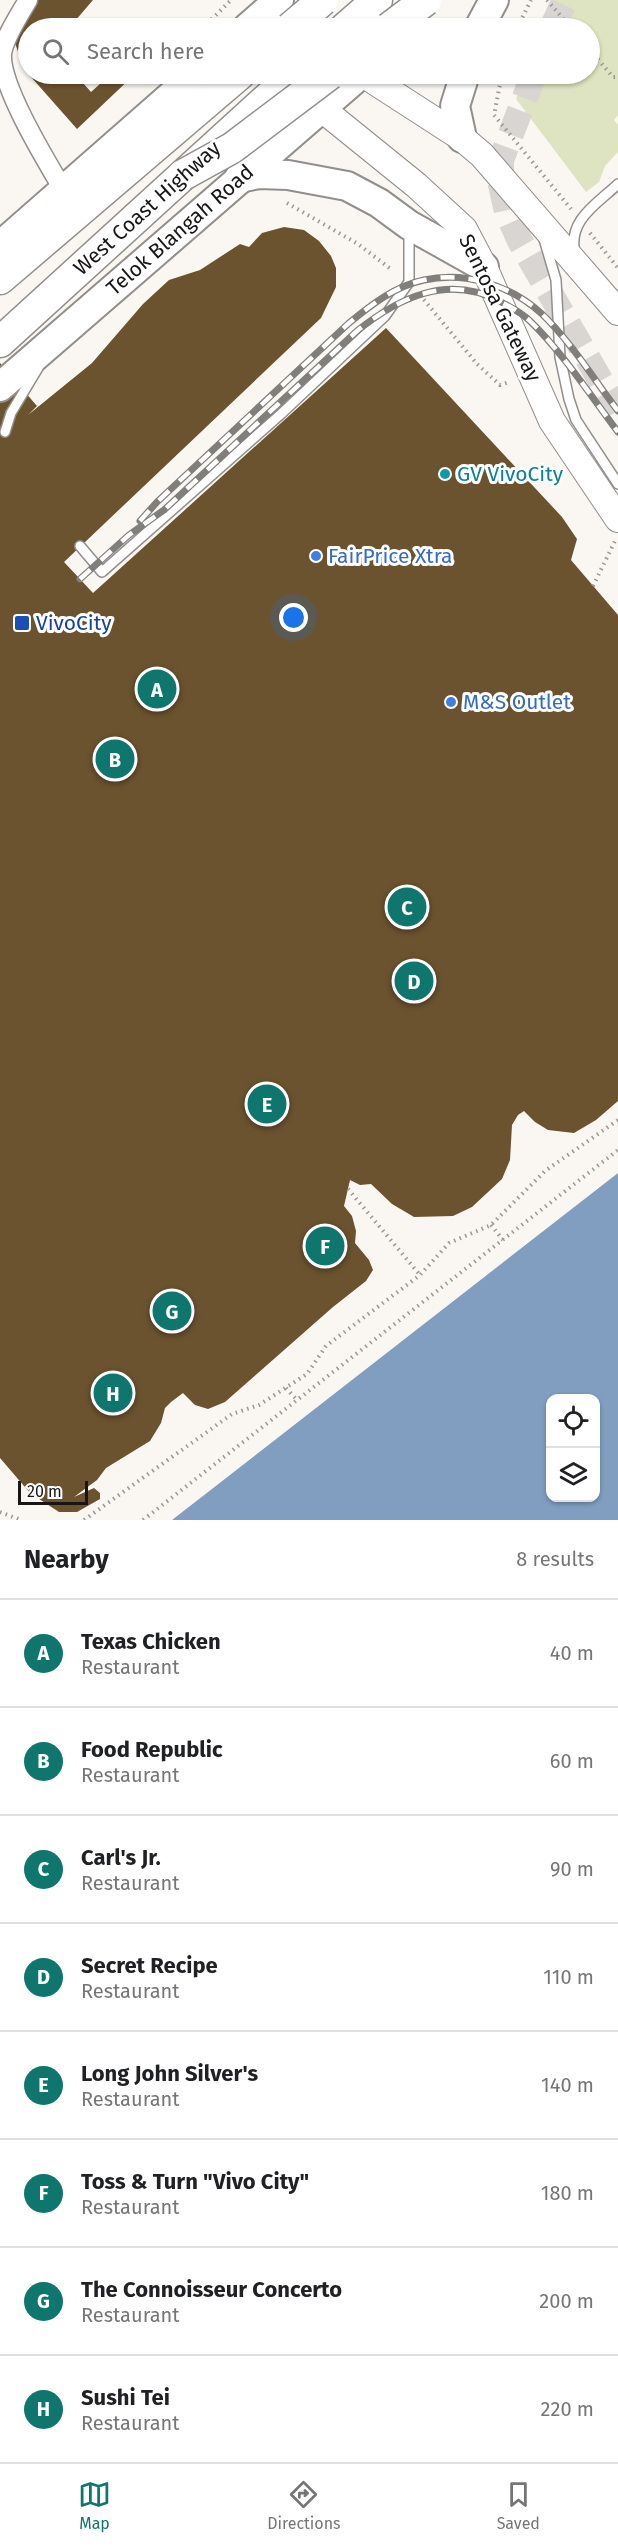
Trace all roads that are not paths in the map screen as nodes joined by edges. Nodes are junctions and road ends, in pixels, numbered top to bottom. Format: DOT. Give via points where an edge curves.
graph roads {
  1 [pos="28,0"];
  2 [pos="279,0"];
  3 [pos="322,0"];
  4 [pos="377,0"];
  5 [pos="426,0"];
  6 [pos="443,0"];
  7 [pos="494,0"];
  8 [pos="19,18"];
  9 [pos="258,18"];
  10 [pos="301,18"];
  11 [pos="314,18"];
  12 [pos="356,18"];
  13 [pos="402,18"];
  14 [pos="423,18"];
  15 [pos="484,18"];
  16 [pos="18,21"];
  17 [pos="185,84"];
  18 [pos="228,84"];
  19 [pos="285,84"];
  20 [pos="302,84"];
  21 [pos="317,84"];
  22 [pos="351,84"];
  23 [pos="378,84"];
  24 [pos="462,84"];
  25 [pos="322,109"];
  26 [pos="462,138"];
  27 [pos="183,175"];
  28 [pos="239,178"];
  29 [pos="618,184"];
  30 [pos="64,191"];
  31 [pos="538,220"];
  32 [pos="409,225"];
  33 [pos="0,246"];
  34 [pos="484,267"];
  35 [pos="578,269"];
  36 [pos="0,279"];
  37 [pos="618,312"];
  38 [pos="55,340"];
  39 [pos="0,342"];
  40 [pos="0,387"];
  41 [pos="5,432"];
  42 [pos="618,484"];
  43 [pos="618,519"];
  44 [pos="80,546"];
  1 -- 8 [label="street"];
  2 -- 9 [label="main road"];
  3 -- 10 [label="highway, bridge"];
  3 -- 11 [label="main road"];
  4 -- 12 [label="highway"];
  5 -- 13 [label="highway, bridge"];
  6 -- 14 [label="main road"];
  7 -- 15 [label="main road"];
  16 -- 30 [label="street" via="2,54 5,79"];
  17 -- 30 [label="main road"];
  18 -- 36 [label="highway, West Coast Highway"];
  19 -- 27 [label="highway, West Coast Highway, bridge"];
  20 -- 25 [label="main road, Sentosa Gateway"];
  21 -- 27 [label="highway, bridge" via="232,148"];
  22 -- 25 [label="main road, Telok Blangah Road"];
  23 -- 26 [label="main road"];
  24 -- 26 [label="main road" via="455,106"];
  25 -- 28 [label="main road, Telok Blangah Road"];
  25 -- 34 [label="main road, Sentosa Gateway" via="464,229"];
  26 -- 31 [label="main road" via="482,155"];
  27 -- 39 [label="highway, West Coast Highway"];
  28 -- 32 [label="main road" via="288,175 347,186"];
  28 -- 38 [label="main road, Telok Blangah Road"];
  29 -- 35 [label="lane" via="580,220 574,248"];
  30 -- 33 [label="main road"];
  31 -- 35 [label="main road"];
  31 -- 42 [label="lane" via="556,280 560,357 569,399 576,420"];
  32 -- 34 [label="main road"];
  32 -- 44 [label="lane" via="409,282 381,320 102,572"];
  34 -- 43 [label="main road, Sentosa Gateway" via="552,421"];
  35 -- 37 [label="main road"];
  38 -- 40 [label="main road, Telok Blangah Road"];
  38 -- 41 [label="lane" via="11,413"];
}
